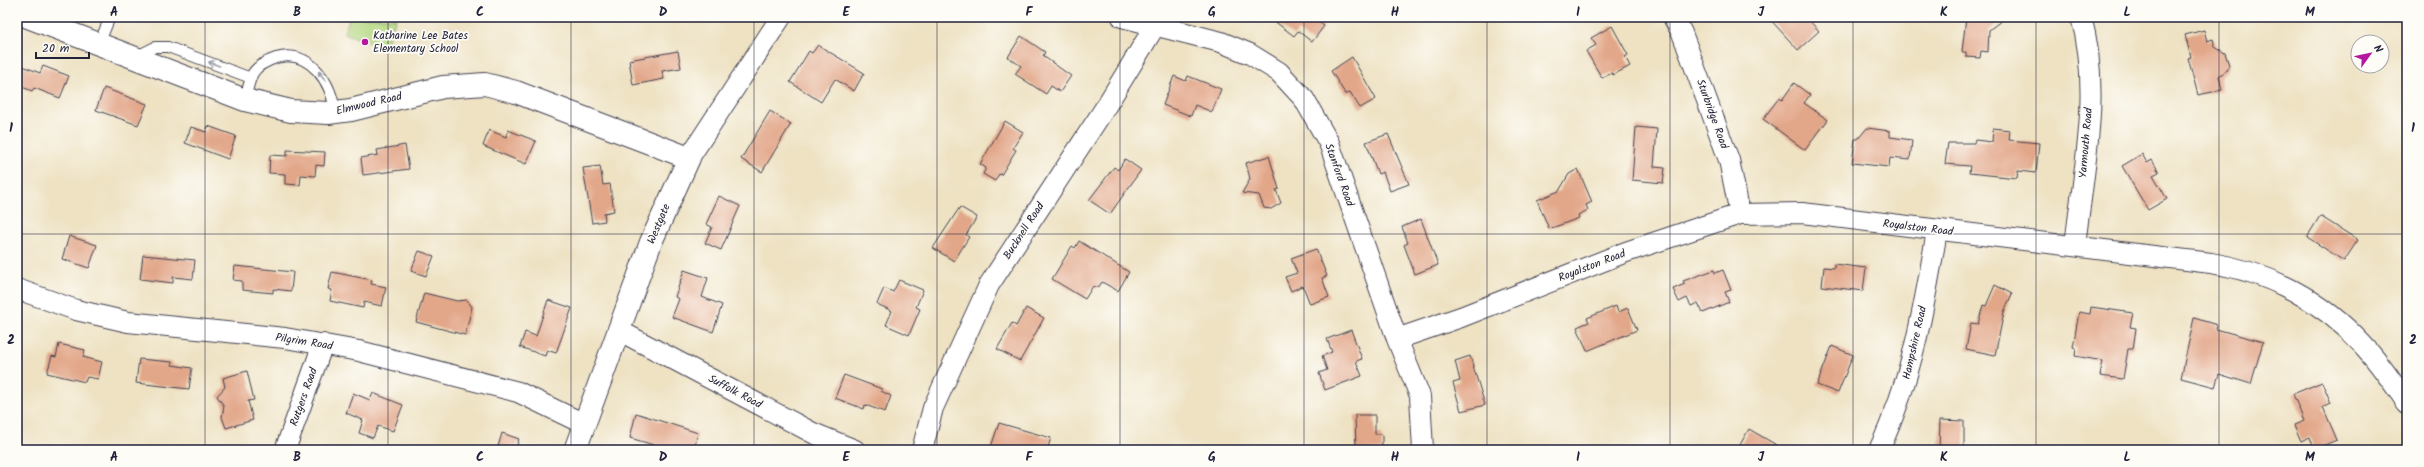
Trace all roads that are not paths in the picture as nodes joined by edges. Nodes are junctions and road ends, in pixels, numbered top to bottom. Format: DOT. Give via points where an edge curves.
graph roads {
  1 [pos="28,17"];
  2 [pos="110,17"];
  3 [pos="781,17"];
  4 [pos="1122,17"];
  5 [pos="1672,17"];
  6 [pos="2081,17"];
  7 [pos="1155,26"];
  8 [pos="99,44"];
  9 [pos="134,58"];
  10 [pos="251,78"];
  11 [pos="245,100"];
  12 [pos="335,113"];
  13 [pos="689,158"];
  14 [pos="1740,214"];
  15 [pos="1937,231"];
  16 [pos="2075,246"];
  17 [pos="17,289"];
  18 [pos="618,330"];
  19 [pos="1397,339"];
  20 [pos="323,344"];
  21 [pos="2407,403"];
  22 [pos="584,424"];
  23 [pos="285,450"];
  24 [pos="574,450"];
  25 [pos="854,450"];
  26 [pos="922,450"];
  27 [pos="1423,450"];
  28 [pos="1879,450"];
  1 -- 8 [label="street, Elmwood Road"];
  2 -- 8 [label="lane"];
  3 -- 13 [label="street, Westgate"];
  4 -- 7 [label="street, Stanford Road"];
  5 -- 14 [label="street, Sturbridge Road" via="1682,33 1729,160"];
  6 -- 16 [label="street, Yarmouth Road" via="2088,40 2090,119"];
  7 -- 19 [label="street, Stanford Road" via="1221,42 1250,54 1279,72 1304,99 1329,144"];
  7 -- 26 [label="street, Bucknell Road" via="989,285 933,408"];
  8 -- 9 [label="street, Elmwood Road"];
  10 -- 9 [label="lane, one-way" via="168,47 155,47"];
  9 -- 11 [label="street, Elmwood Road"];
  10 -- 11 [label="lane"];
  12 -- 10 [label="lane, one-way" via="332,95 326,82 317,70 301,59 283,56 271,59 260,65"];
  11 -- 12 [label="street, Elmwood Road" via="290,111"];
  12 -- 13 [label="street, Elmwood Road" via="443,87 485,84 516,92"];
  13 -- 18 [label="street, Westgate" via="650,242"];
  14 -- 15 [label="street, Royalston Road" via="1802,213"];
  14 -- 19 [label="street, Royalston Road" via="1626,252 1462,317"];
  15 -- 16 [label="street, Royalston Road"];
  15 -- 28 [label="street, Hampshire Road" via="1916,349 1897,408"];
  16 -- 21 [label="street, Royalston Road" via="2223,265 2273,281 2316,304 2343,325 2371,354"];
  17 -- 20 [label="street, Pilgrim Road" via="76,310 128,322 256,334"];
  18 -- 22 [label="street, Westgate"];
  18 -- 25 [label="street, Suffolk Road" via="813,434"];
  19 -- 27 [label="street, Stanford Road" via="1420,396"];
  20 -- 22 [label="street, Pilgrim Road" via="518,392"];
  20 -- 23 [label="street, Rutgers Road"];
  22 -- 24 [label="street, Westgate"];
}
